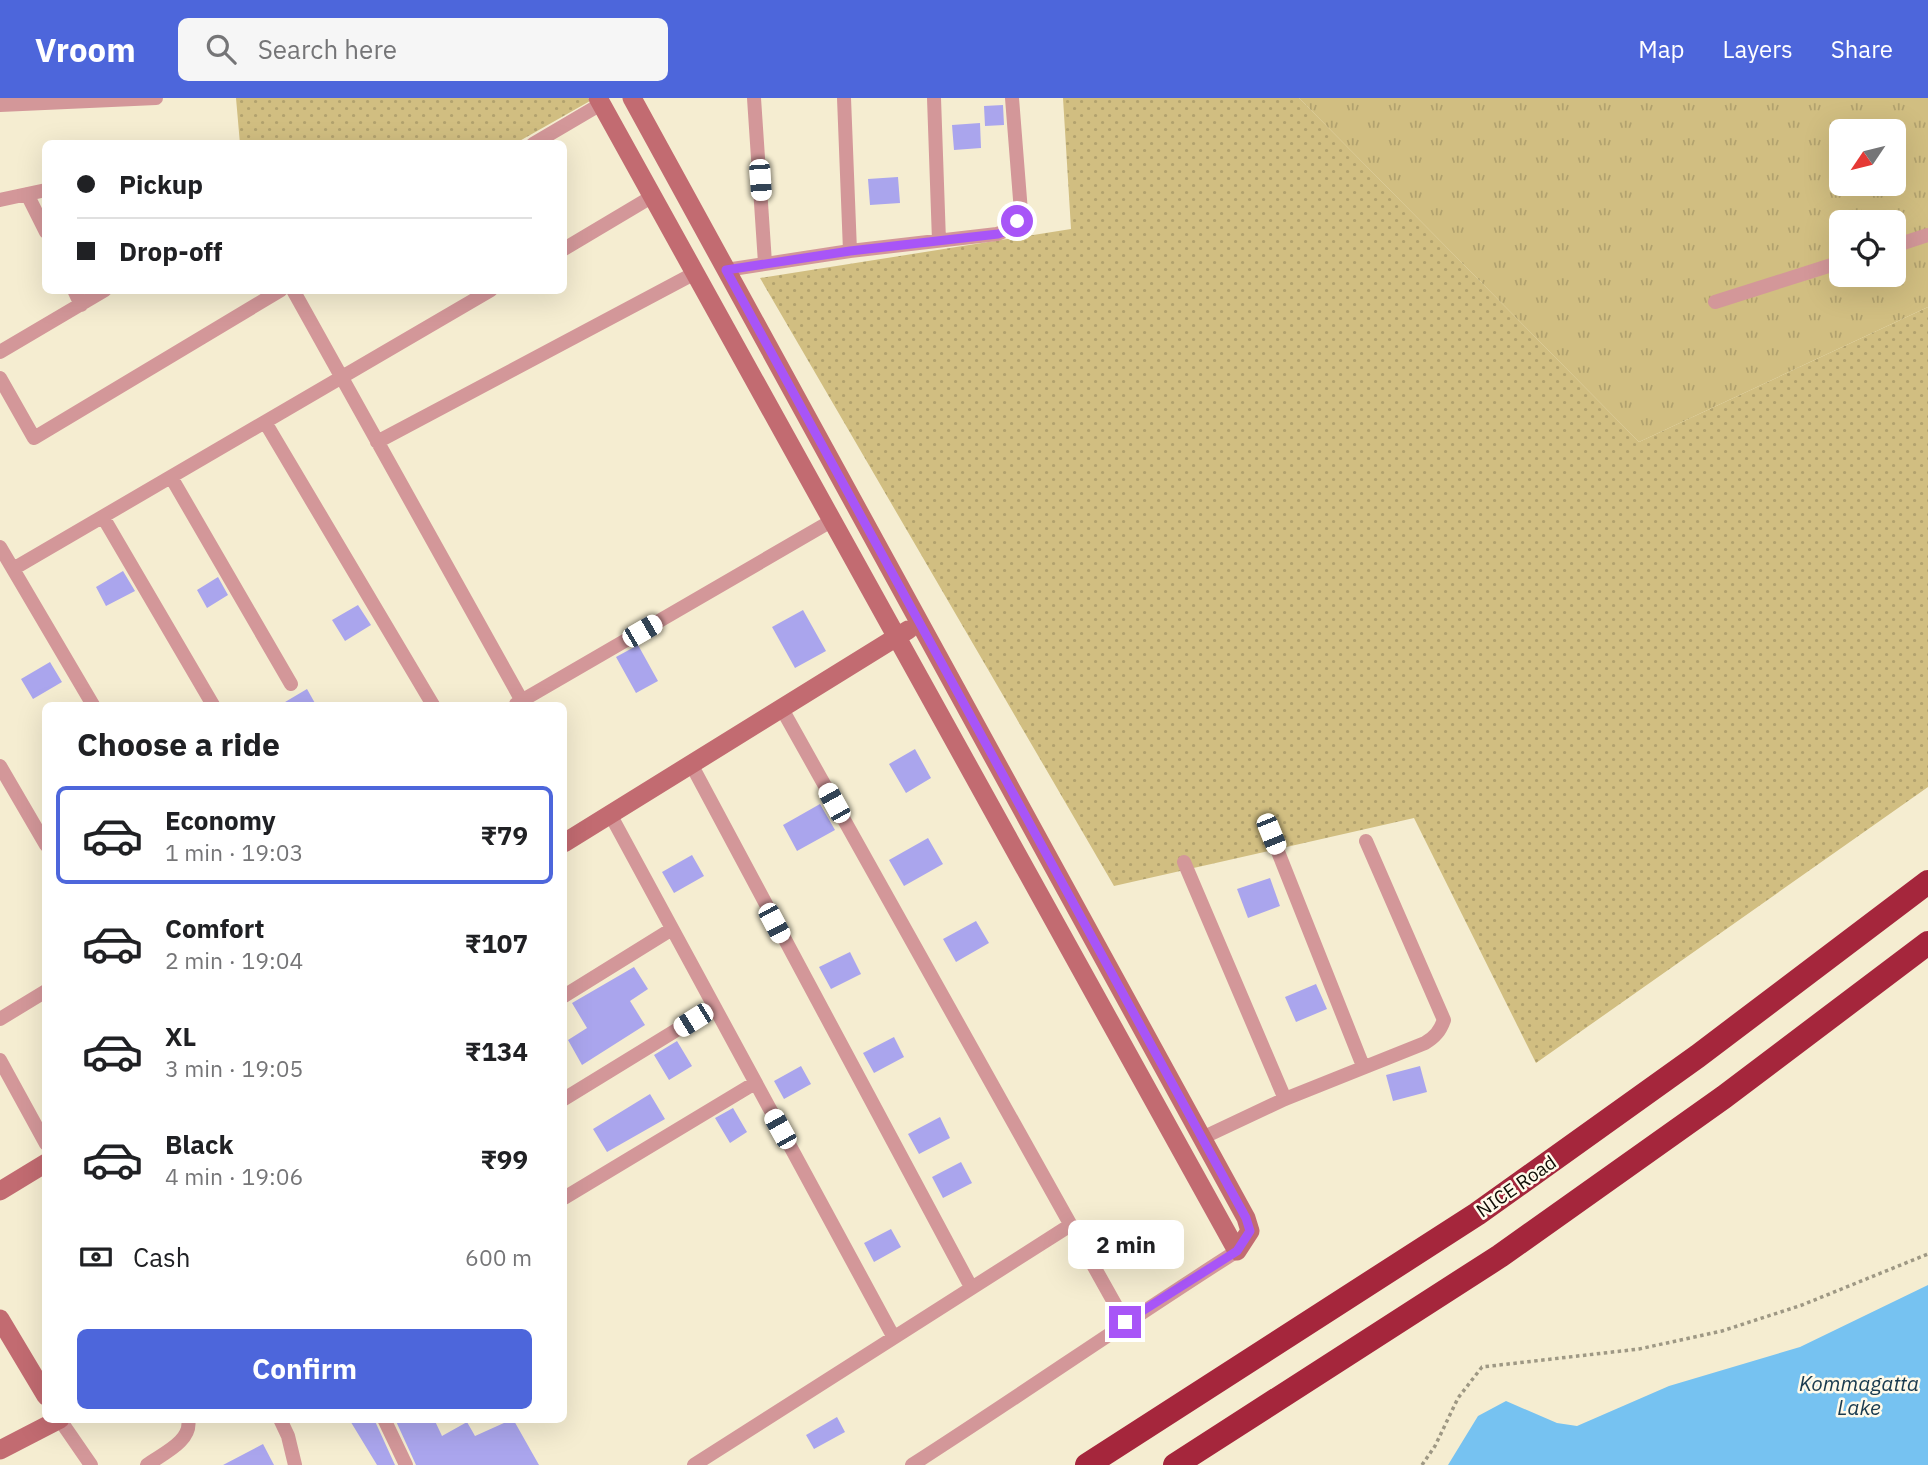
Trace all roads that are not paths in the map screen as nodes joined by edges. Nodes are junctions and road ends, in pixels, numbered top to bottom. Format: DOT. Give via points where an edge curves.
graph roads {
  1 [pos="156,98"];
  2 [pos="632,98"];
  3 [pos="754,98"];
  4 [pos="844,98"];
  5 [pos="934,98"];
  6 [pos="1012,98"];
  7 [pos="599,101"];
  8 [pos="0,105"];
  9 [pos="539,140"];
  10 [pos="42,191"];
  11 [pos="27,194"];
  12 [pos="653,196"];
  13 [pos="0,200"];
  14 [pos="42,224"];
  15 [pos="1928,235"];
  16 [pos="939,240"];
  17 [pos="1906,242"];
  18 [pos="567,246"];
  19 [pos="850,251"];
  20 [pos="765,263"];
  21 [pos="1829,266"];
  22 [pos="726,270"];
  23 [pos="695,273"];
  24 [pos="76,294"];
  25 [pos="98,294"];
  26 [pos="274,294"];
  27 [pos="295,294"];
  28 [pos="484,294"];
  29 [pos="1716,302"];
  30 [pos="81,304"];
  31 [pos="0,352"];
  32 [pos="342,377"];
  33 [pos="0,378"];
  34 [pos="265,422"];
  35 [pos="377,442"];
  36 [pos="171,477"];
  37 [pos="103,517"];
  38 [pos="833,520"];
  39 [pos="0,547"];
  40 [pos="13,569"];
  41 [pos="920,622"];
  42 [pos="897,636"];
  43 [pos="291,684"];
  44 [pos="91,702"];
  45 [pos="211,702"];
  46 [pos="431,702"];
  47 [pos="518,702"];
  48 [pos="521,702"];
  49 [pos="782,709"];
  50 [pos="691,765"];
  51 [pos="0,766"];
  52 [pos="610,814"];
  53 [pos="1271,834"];
  54 [pos="42,838"];
  55 [pos="567,841"];
  56 [pos="1366,841"];
  57 [pos="1184,862"];
  58 [pos="1928,882"];
  59 [pos="672,929"];
  60 [pos="1928,943"];
  61 [pos="42,993"];
  62 [pos="567,994"];
  63 [pos="714,1007"];
  64 [pos="0,1019"];
  65 [pos="0,1060"];
  66 [pos="1363,1066"];
  67 [pos="755,1083"];
  68 [pos="567,1097"];
  69 [pos="1284,1099"];
  70 [pos="42,1137"];
  71 [pos="1202,1138"];
  72 [pos="42,1165"];
  73 [pos="0,1191"];
  74 [pos="567,1196"];
  75 [pos="1069,1226"];
  76 [pos="1237,1251"];
  77 [pos="971,1287"];
  78 [pos="0,1319"];
  79 [pos="1125,1322"];
  80 [pos="893,1336"];
  81 [pos="42,1389"];
  82 [pos="54,1423"];
  83 [pos="62,1423"];
  84 [pos="189,1423"];
  85 [pos="282,1423"];
  86 [pos="386,1423"];
  87 [pos="0,1450"];
  88 [pos="91,1465"];
  89 [pos="147,1465"];
  90 [pos="295,1465"];
  91 [pos="406,1465"];
  92 [pos="694,1465"];
  93 [pos="912,1465"];
  94 [pos="1087,1465"];
  95 [pos="1175,1465"];
  1 -- 8 [label="street"];
  2 -- 22 [label="street"];
  3 -- 20 [label="street"];
  4 -- 19 [label="street"];
  5 -- 16 [label="street"];
  6 -- 16 [label="street" via="1021,212 1007,231"];
  7 -- 9 [label="street"];
  7 -- 12 [label="street"];
  10 -- 11 [label="street"];
  11 -- 13 [label="street"];
  11 -- 14 [label="street"];
  12 -- 18 [label="street"];
  12 -- 23 [label="street"];
  15 -- 17 [label="street"];
  16 -- 19 [label="street"];
  19 -- 20 [label="street"];
  20 -- 22 [label="street"];
  21 -- 29 [label="street"];
  22 -- 41 [label="street"];
  23 -- 35 [label="street"];
  23 -- 38 [label="street"];
  24 -- 30 [label="street"];
  25 -- 30 [label="street"];
  26 -- 33 [label="street" via="34,438"];
  27 -- 32 [label="street"];
  28 -- 32 [label="street"];
  30 -- 31 [label="street"];
  32 -- 34 [label="street"];
  32 -- 35 [label="street"];
  34 -- 36 [label="street"];
  34 -- 46 [label="street"];
  35 -- 47 [label="street"];
  36 -- 37 [label="street"];
  36 -- 43 [label="street"];
  37 -- 40 [label="street"];
  37 -- 45 [label="street"];
  38 -- 42 [label="street"];
  38 -- 48 [label="street"];
  39 -- 40 [label="street"];
  40 -- 44 [label="street"];
  41 -- 42 [label="street"];
  41 -- 71 [label="street"];
  42 -- 49 [label="street"];
  42 -- 76 [label="street"];
  49 -- 50 [label="street"];
  49 -- 75 [label="street"];
  50 -- 52 [label="street"];
  50 -- 77 [label="street"];
  51 -- 54 [label="street"];
  52 -- 55 [label="street"];
  52 -- 59 [label="street"];
  53 -- 66 [label="street"];
  56 -- 66 [label="street" via="1444,1020 1430,1040"];
  57 -- 69 [label="street"];
  58 -- 94 [label="highway, NICE Road" via="1698,1056 1477,1214"];
  59 -- 62 [label="street"];
  59 -- 63 [label="street"];
  60 -- 95 [label="highway" via="1724,1097 1500,1256"];
  61 -- 64 [label="street"];
  63 -- 67 [label="street"];
  63 -- 68 [label="street"];
  65 -- 70 [label="street"];
  66 -- 69 [label="street"];
  67 -- 74 [label="street"];
  67 -- 80 [label="street"];
  69 -- 71 [label="street"];
  71 -- 76 [label="street" via="1246,1218 1250,1231"];
  72 -- 73 [label="street"];
  75 -- 77 [label="street"];
  75 -- 79 [label="street"];
  76 -- 79 [label="street"];
  77 -- 80 [label="street"];
  78 -- 81 [label="street"];
  79 -- 93 [label="street"];
  80 -- 92 [label="street"];
  82 -- 87 [label="street"];
  83 -- 88 [label="street"];
  84 -- 89 [label="street" via="185,1438"];
  85 -- 90 [label="street"];
  86 -- 91 [label="street"];
}
